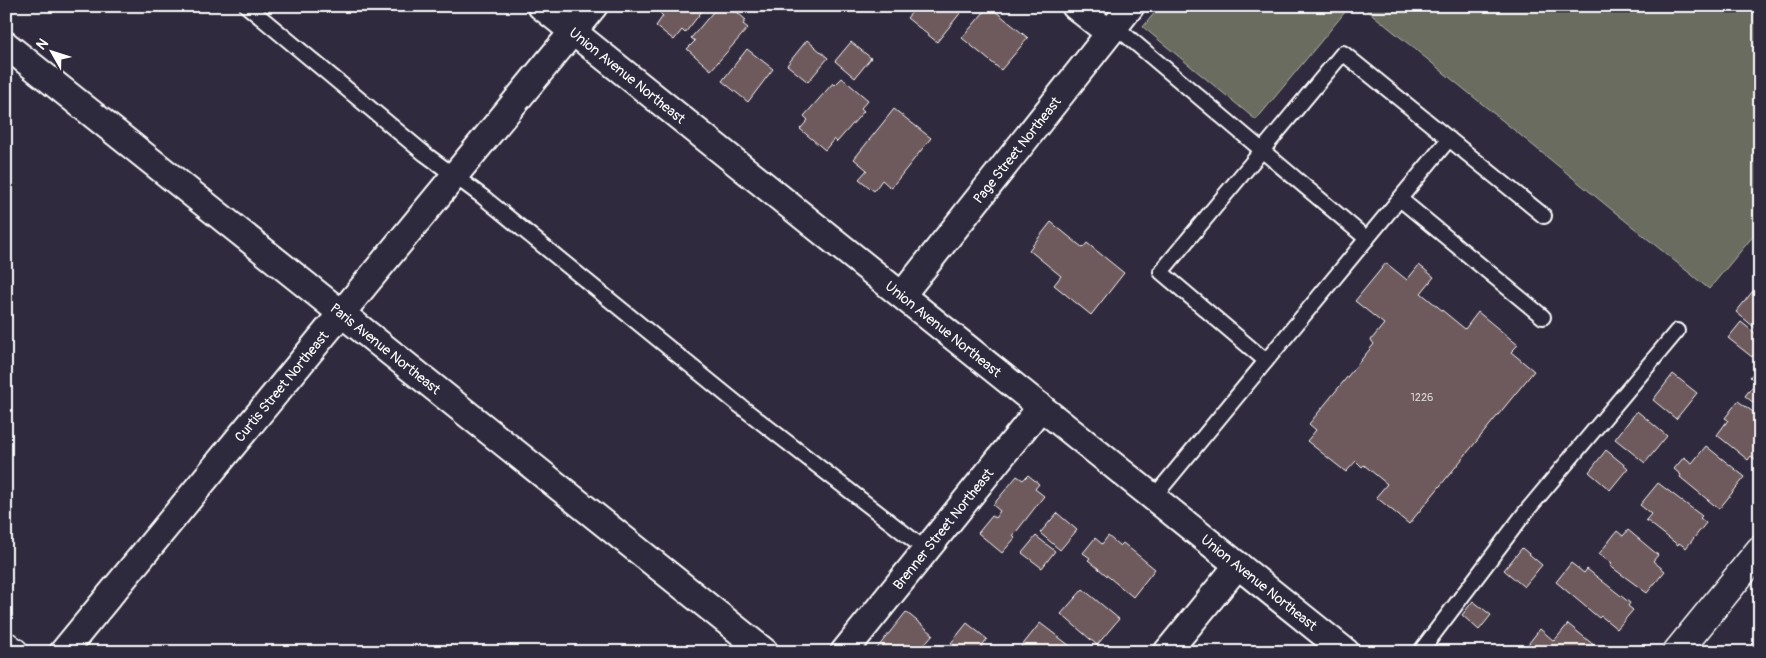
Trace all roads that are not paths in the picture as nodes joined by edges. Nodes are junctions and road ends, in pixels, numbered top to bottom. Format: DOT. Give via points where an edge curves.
graph roads {
  1 [pos="246,6"];
  2 [pos="541,6"];
  3 [pos="594,6"];
  4 [pos="1075,6"];
  5 [pos="1118,22"];
  6 [pos="573,32"];
  7 [pos="6,45"];
  8 [pos="1449,139"];
  9 [pos="1262,150"];
  10 [pos="454,177"];
  11 [pos="1400,199"];
  12 [pos="1544,216"];
  13 [pos="1366,239"];
  14 [pos="902,295"];
  15 [pos="341,313"];
  16 [pos="1544,317"];
  17 [pos="1677,331"];
  18 [pos="1266,361"];
  19 [pos="1041,407"];
  20 [pos="1153,498"];
  21 [pos="926,550"];
  22 [pos="1760,550"];
  23 [pos="1238,565"];
  24 [pos="6,646"];
  25 [pos="14,652"];
  26 [pos="63,652"];
  27 [pos="766,652"];
  28 [pos="844,652"];
  29 [pos="1167,652"];
  30 [pos="1346,652"];
  31 [pos="1420,652"];
  32 [pos="1677,652"];
  1 -- 10 [label="lane"];
  2 -- 6 [label="street, Union Avenue Northeast"];
  3 -- 6 [label="street, Curtis Street Northeast"];
  4 -- 5 [label="street"];
  5 -- 9 [label="lane"];
  5 -- 14 [label="street, Page Street Northeast"];
  6 -- 10 [label="street, Curtis Street Northeast"];
  6 -- 14 [label="street, Union Avenue Northeast"];
  7 -- 15 [label="street, Paris Avenue Northeast"];
  8 -- 9 [label="lane" via="1343,53"];
  8 -- 11 [label="lane"];
  8 -- 12 [label="lane"];
  9 -- 13 [label="lane"];
  9 -- 18 [label="lane" via="1161,272"];
  10 -- 15 [label="street, Curtis Street Northeast"];
  10 -- 21 [label="lane"];
  11 -- 13 [label="lane"];
  11 -- 16 [label="lane"];
  13 -- 18 [label="lane"];
  14 -- 19 [label="street, Union Avenue Northeast"];
  15 -- 26 [label="street, Curtis Street Northeast"];
  15 -- 27 [label="street, Paris Avenue Northeast"];
  17 -- 31 [label="lane" via="1524,514"];
  18 -- 20 [label="lane"];
  19 -- 20 [label="street, Union Avenue Northeast"];
  19 -- 21 [label="street, Brenner Street Northeast"];
  20 -- 23 [label="street, Union Avenue Northeast"];
  21 -- 28 [label="street, Brenner Street Northeast"];
  22 -- 32 [label="main road"];
  23 -- 29 [label="street"];
  23 -- 30 [label="street, Union Avenue Northeast"];
  24 -- 25 [label="main road"];
}
